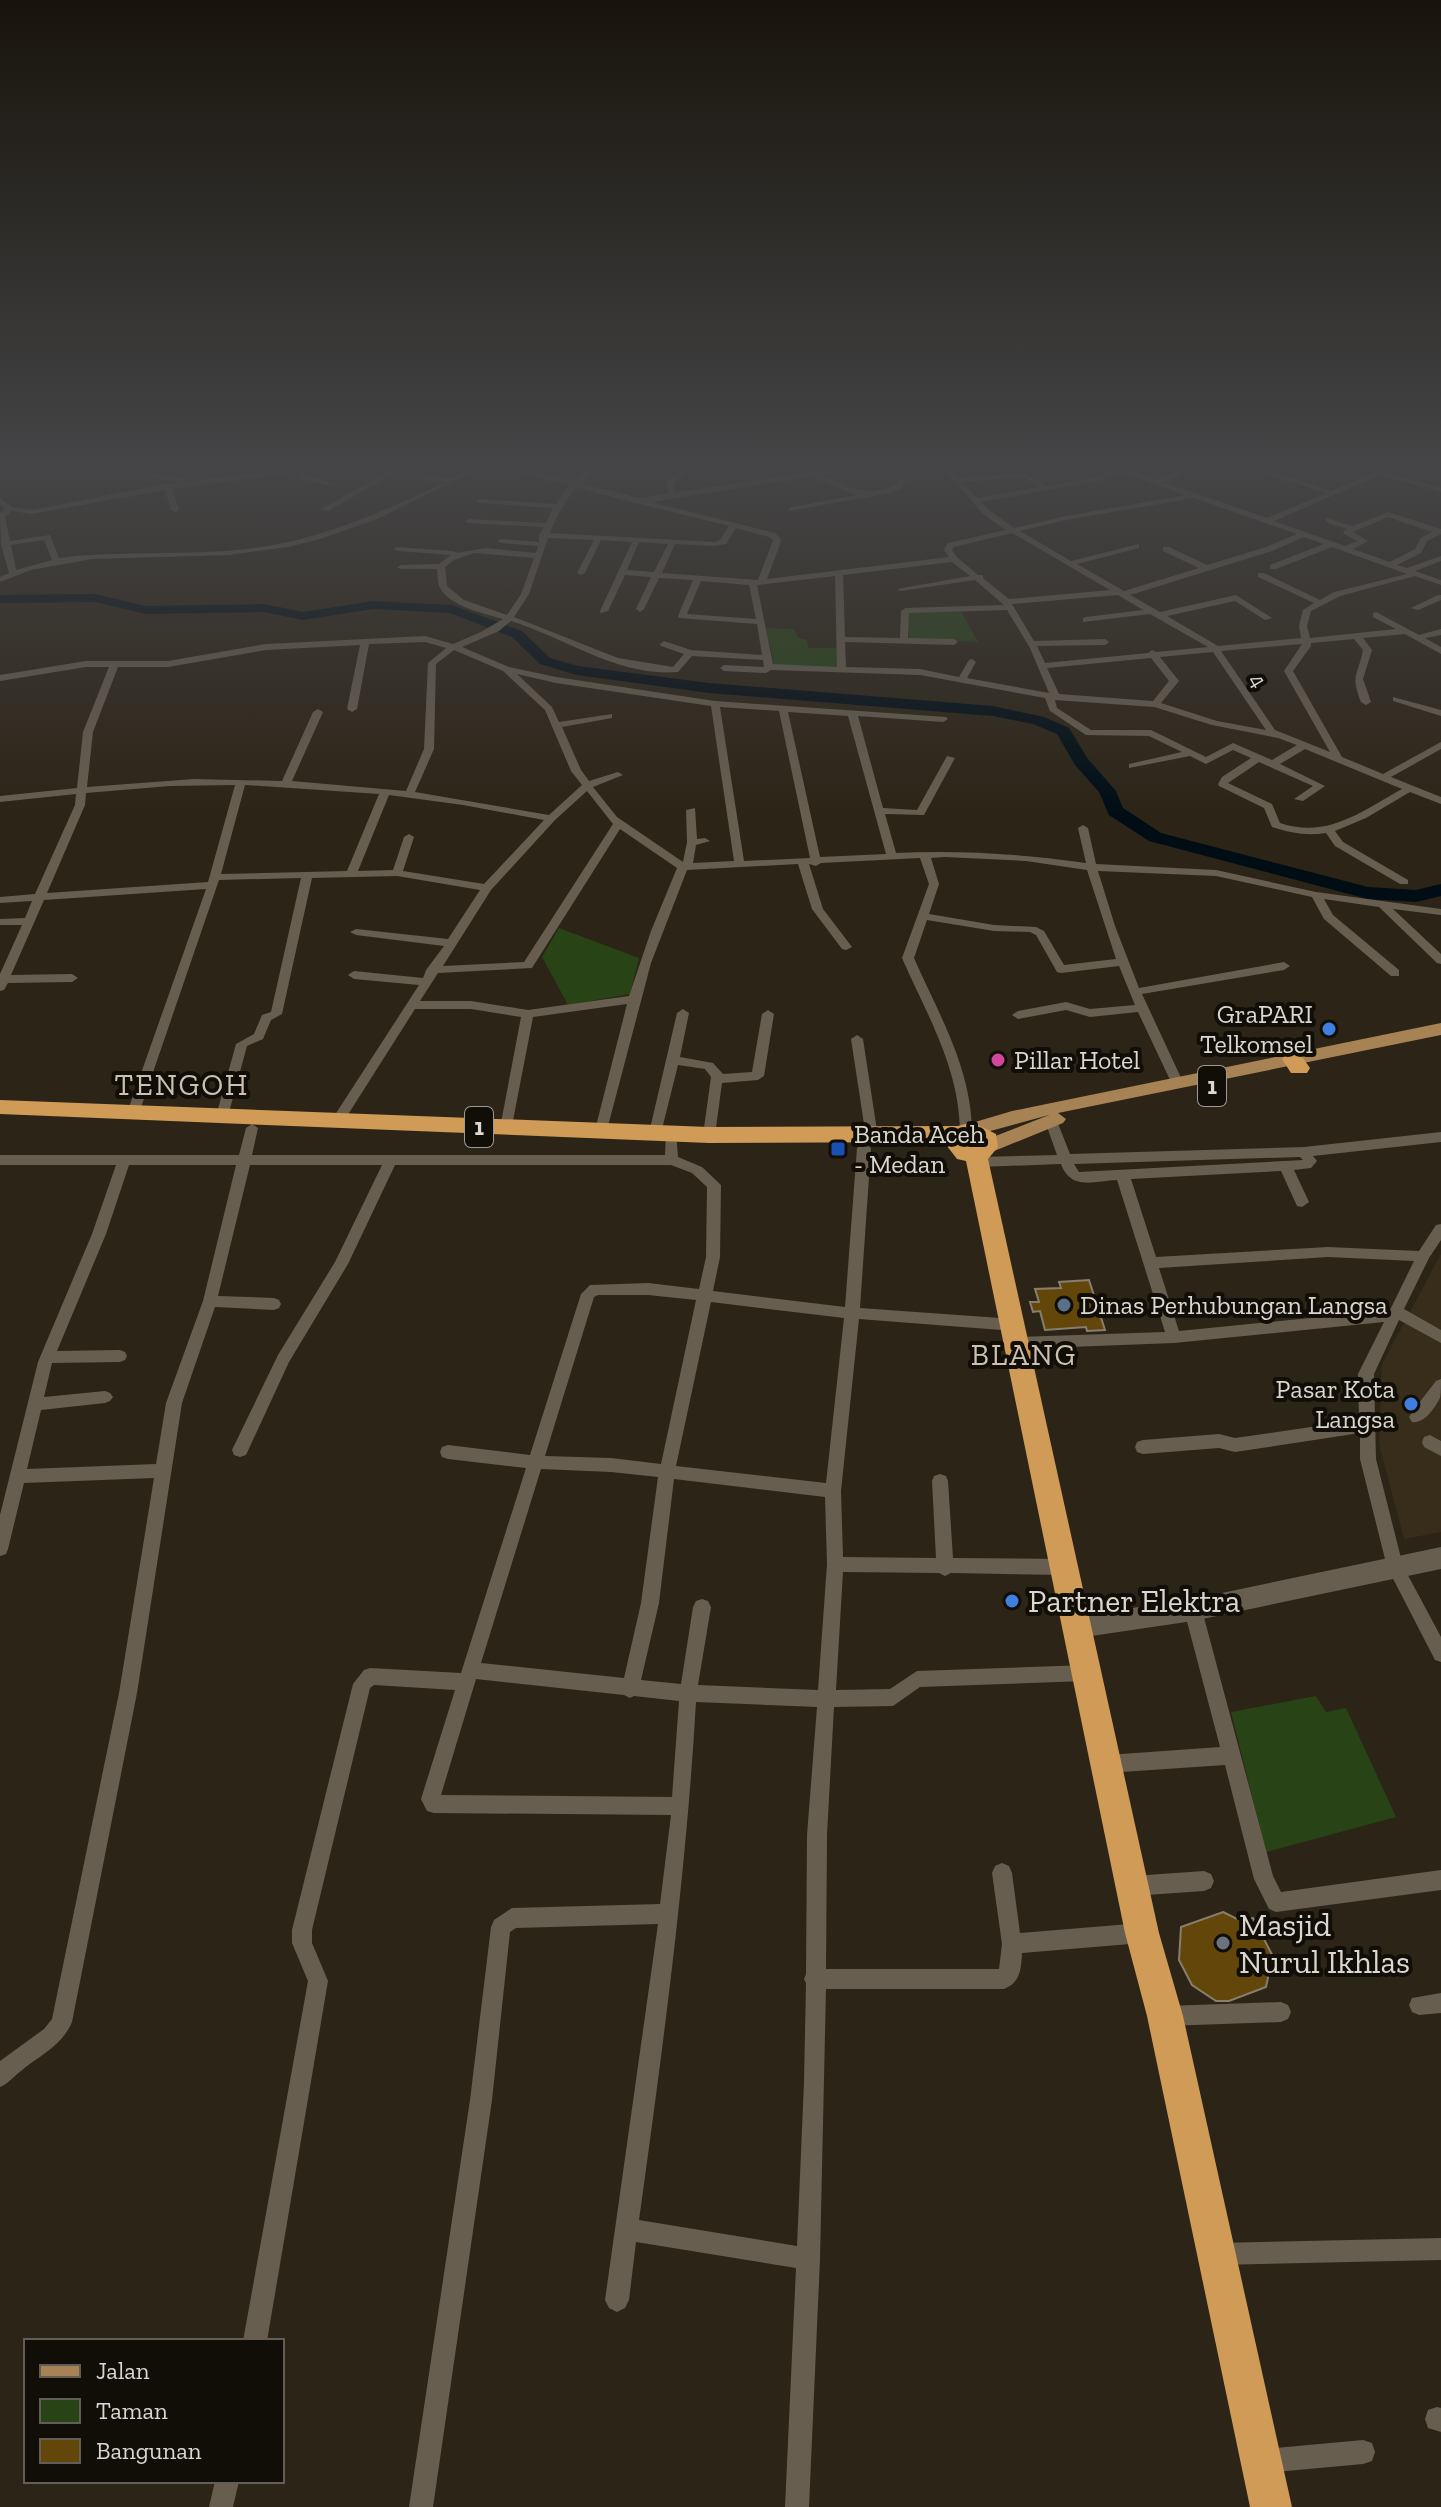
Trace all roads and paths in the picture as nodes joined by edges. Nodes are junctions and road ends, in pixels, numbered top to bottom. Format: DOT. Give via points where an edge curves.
graph roads {
  1 [pos="444,583"];
  2 [pos="529,583"];
  3 [pos="616,583"];
  4 [pos="654,583"];
  5 [pos="696,583"];
  6 [pos="758,583"];
  7 [pos="839,583"];
  8 [pos="941,583"];
  9 [pos="986,583"];
  10 [pos="1103,583"];
  11 [pos="1157,583"];
  12 [pos="1278,583"];
  13 [pos="1377,583"];
  14 [pos="901,589"];
  15 [pos="1121,593"];
  16 [pos="1441,597"];
  17 [pos="1318,602"];
  18 [pos="1009,605"];
  19 [pos="1415,608"];
  20 [pos="640,609"];
  21 [pos="604,611"];
  22 [pos="1156,613"];
  23 [pos="1376,615"];
  24 [pos="1268,618"];
  25 [pos="508,619"];
  26 [pos="1086,620"];
  27 [pos="760,622"];
  28 [pos="1406,631"];
  29 [pos="1441,632"];
  30 [pos="1356,636"];
  31 [pos="1421,637"];
  32 [pos="841,639"];
  33 [pos="1307,640"];
  34 [pos="904,641"];
  35 [pos="365,642"];
  36 [pos="954,642"];
  37 [pos="1105,642"];
  38 [pos="664,644"];
  39 [pos="1032,644"];
  40 [pos="1214,647"];
  41 [pos="457,648"];
  42 [pos="1441,651"];
  43 [pos="690,653"];
  44 [pos="1152,653"];
  45 [pos="768,662"];
  46 [pos="972,662"];
  47 [pos="114,665"];
  48 [pos="1042,666"];
  49 [pos="724,668"];
  50 [pos="506,669"];
  51 [pos="842,670"];
  52 [pos="0,678"];
  53 [pos="962,679"];
  54 [pos="1052,697"];
  55 [pos="1396,699"];
  56 [pos="1366,702"];
  57 [pos="715,704"];
  58 [pos="1155,704"];
  59 [pos="783,708"];
  60 [pos="352,709"];
  61 [pos="318,712"];
  62 [pos="852,713"];
  63 [pos="1441,713"];
  64 [pos="609,716"];
  65 [pos="943,719"];
  66 [pos="557,725"];
  67 [pos="1277,735"];
  68 [pos="1304,745"];
  69 [pos="1441,745"];
  70 [pos="1192,753"];
  71 [pos="1260,757"];
  72 [pos="950,758"];
  73 [pos="1338,758"];
  74 [pos="1273,764"];
  75 [pos="1132,766"];
  76 [pos="618,775"];
  77 [pos="1384,777"];
  78 [pos="241,783"];
  79 [pos="285,785"];
  80 [pos="588,785"];
  81 [pos="1410,788"];
  82 [pos="385,792"];
  83 [pos="82,793"];
  84 [pos="410,793"];
  85 [pos="0,799"];
  86 [pos="1299,799"];
  87 [pos="1441,801"];
  88 [pos="691,810"];
  89 [pos="878,811"];
  90 [pos="551,818"];
  91 [pos="619,823"];
  92 [pos="1083,828"];
  93 [pos="1330,831"];
  94 [pos="409,837"];
  95 [pos="705,841"];
  96 [pos="692,842"];
  97 [pos="925,856"];
  98 [pos="892,858"];
  99 [pos="803,863"];
  100 [pos="816,863"];
  101 [pos="740,866"];
  102 [pos="685,867"];
  103 [pos="1090,867"];
  104 [pos="397,873"];
  105 [pos="307,875"];
  106 [pos="351,875"];
  107 [pos="214,881"];
  108 [pos="1404,882"];
  109 [pos="487,888"];
  110 [pos="1316,895"];
  111 [pos="41,897"];
  112 [pos="0,900"];
  113 [pos="1383,906"];
  114 [pos="1441,912"];
  115 [pos="922,916"];
  116 [pos="30,921"];
  117 [pos="0,922"];
  118 [pos="356,932"];
  119 [pos="450,943"];
  120 [pos="846,947"];
  121 [pos="1441,960"];
  122 [pos="1122,962"];
  123 [pos="1284,966"];
  124 [pos="432,970"];
  125 [pos="1395,973"];
  126 [pos="354,975"];
  127 [pos="72,978"];
  128 [pos="1,981"];
  129 [pos="424,982"];
  130 [pos="1135,992"];
  131 [pos="634,999"];
  132 [pos="411,1005"];
  133 [pos="1142,1008"];
  134 [pos="683,1013"];
  135 [pos="528,1014"];
  136 [pos="768,1014"];
  137 [pos="1018,1015"];
  138 [pos="1441,1029"];
  139 [pos="857,1039"];
  140 [pos="1441,1039"];
  141 [pos="673,1060"];
  142 [pos="1296,1064"];
  143 [pos="718,1077"];
  144 [pos="1177,1082"];
  145 [pos="0,1107"];
  146 [pos="133,1113"];
  147 [pos="0,1116"];
  148 [pos="222,1116"];
  149 [pos="103,1117"];
  150 [pos="337,1121"];
  151 [pos="1051,1121"];
  152 [pos="252,1128"];
  153 [pos="506,1128"];
  154 [pos="601,1130"];
  155 [pos="709,1135"];
  156 [pos="1441,1137"];
  157 [pos="667,1142"];
  158 [pos="868,1142"];
  159 [pos="971,1144"];
  160 [pos="1304,1152"];
  161 [pos="391,1159"];
  162 [pos="1065,1159"];
  163 [pos="0,1160"];
  164 [pos="124,1160"];
  165 [pos="242,1160"];
  166 [pos="1285,1166"];
  167 [pos="1122,1173"];
  168 [pos="1302,1202"];
  169 [pos="1441,1229"];
  170 [pos="1423,1256"];
  171 [pos="1151,1263"];
  172 [pos="704,1298"];
  173 [pos="210,1301"];
  174 [pos="274,1304"];
  175 [pos="852,1313"];
  176 [pos="1396,1314"];
  177 [pos="1016,1334"];
  178 [pos="1174,1337"];
  179 [pos="1441,1337"];
  180 [pos="120,1356"];
  181 [pos="47,1357"];
  182 [pos="1441,1385"];
  183 [pos="105,1397"];
  184 [pos="33,1405"];
  185 [pos="1417,1417"];
  186 [pos="1367,1425"];
  187 [pos="1143,1447"];
  188 [pos="240,1450"];
  189 [pos="448,1452"];
  190 [pos="535,1462"];
  191 [pos="162,1471"];
  192 [pos="667,1471"];
  193 [pos="18,1476"];
  194 [pos="940,1481"];
  195 [pos="833,1491"];
  196 [pos="0,1549"];
  197 [pos="1441,1558"];
  198 [pos="835,1564"];
  199 [pos="1064,1567"];
  200 [pos="1395,1567"];
  201 [pos="945,1568"];
  202 [pos="702,1607"];
  203 [pos="1193,1610"];
  204 [pos="1078,1627"];
  205 [pos="1441,1654"];
  206 [pos="1086,1673"];
  207 [pos="468,1676"];
  208 [pos="630,1689"];
  209 [pos="688,1693"];
  210 [pos="826,1699"];
  211 [pos="1232,1755"];
  212 [pos="1107,1764"];
  213 [pos="681,1806"];
  214 [pos="1002,1873"];
  215 [pos="1441,1880"];
  216 [pos="1204,1881"];
  217 [pos="1132,1886"];
  218 [pos="669,1914"];
  219 [pos="1142,1933"];
  220 [pos="1012,1944"];
  221 [pos="814,1979"];
  222 [pos="1441,2003"];
  223 [pos="1419,2005"];
  224 [pos="1281,2012"];
  225 [pos="1165,2016"];
  226 [pos="0,2076"];
  227 [pos="627,2229"];
  228 [pos="1441,2249"];
  229 [pos="1217,2254"];
  230 [pos="809,2259"];
  231 [pos="617,2300"];
  232 [pos="255,2339"];
  233 [pos="1363,2452"];
  234 [pos="1260,2461"];
  235 [pos="227,2483"];
  236 [pos="221,2507"];
  237 [pos="421,2507"];
  238 [pos="797,2507"];
  239 [pos="1271,2507"];
  1 -- 25 [label="street" via="445,591"];
  2 -- 25 [label="street"];
  3 -- 21 [label="street"];
  4 -- 20 [label="street"];
  5 -- 27 [label="street" via="682,616"];
  6 -- 27 [label="street"];
  7 -- 32 [label="street"];
  8 -- 14 [label="street"];
  9 -- 18 [label="street"];
  10 -- 15 [label="street, 4"];
  11 -- 15 [label="street"];
  12 -- 17 [label="street"];
  13 -- 17 [label="street"];
  15 -- 18 [label="street"];
  15 -- 22 [label="street, 4"];
  16 -- 19 [label="street"];
  17 -- 33 [label="street" via="1307,610"];
  18 -- 34 [label="street" via="907,610"];
  18 -- 39 [label="street"];
  22 -- 24 [label="street" via="1237,598"];
  22 -- 26 [label="street"];
  22 -- 40 [label="street, 4"];
  23 -- 28 [label="street"];
  25 -- 41 [label="street" via="483,638"];
  25 -- 43 [label="street" via="590,654 634,666 676,670"];
  27 -- 45 [label="street"];
  28 -- 30 [label="street"];
  28 -- 31 [label="street"];
  29 -- 31 [label="street"];
  30 -- 33 [label="street"];
  30 -- 56 [label="street" via="1369,652 1359,676"];
  31 -- 42 [label="street"];
  32 -- 34 [label="street"];
  32 -- 51 [label="street"];
  33 -- 40 [label="street"];
  33 -- 73 [label="street" via="1288,671"];
  34 -- 36 [label="street"];
  35 -- 41 [label="street" via="425,639"];
  35 -- 47 [label="street" via="266,647 168,664"];
  35 -- 60 [label="street"];
  37 -- 39 [label="street"];
  38 -- 43 [label="street"];
  39 -- 48 [label="street"];
  40 -- 44 [label="street"];
  40 -- 67 [label="street, 4" via="1267,728"];
  41 -- 50 [label="street"];
  41 -- 84 [label="street" via="432,663 429,749"];
  43 -- 45 [label="street"];
  44 -- 48 [label="street"];
  44 -- 58 [label="street" via="1174,681"];
  45 -- 49 [label="street" via="766,670"];
  45 -- 51 [label="street"];
  46 -- 53 [label="street"];
  47 -- 52 [label="street" via="86,664"];
  47 -- 83 [label="street" via="88,732"];
  48 -- 54 [label="street"];
  50 -- 57 [label="street"];
  50 -- 66 [label="street" via="545,705"];
  51 -- 53 [label="street"];
  53 -- 54 [label="street"];
  54 -- 58 [label="street"];
  54 -- 70 [label="street" via="1053,709 1089,733 1151,733"];
  55 -- 63 [label="street"];
  57 -- 59 [label="street"];
  57 -- 101 [label="street"];
  58 -- 67 [label="street"];
  59 -- 62 [label="street"];
  59 -- 100 [label="street"];
  61 -- 79 [label="street"];
  62 -- 65 [label="street"];
  62 -- 89 [label="street"];
  64 -- 66 [label="street"];
  66 -- 80 [label="street" via="572,764"];
  67 -- 68 [label="street, 4"];
  68 -- 73 [label="street, 4"];
  68 -- 74 [label="street"];
  69 -- 77 [label="street"];
  70 -- 71 [label="street" via="1208,761 1233,746"];
  70 -- 75 [label="street"];
  71 -- 74 [label="street"];
  71 -- 93 [label="street" via="1223,784 1268,806 1273,822 1281,827"];
  72 -- 89 [label="street" via="920,813"];
  73 -- 77 [label="street, 4"];
  74 -- 86 [label="street" via="1320,786"];
  76 -- 80 [label="street"];
  77 -- 81 [label="street, 4"];
  78 -- 79 [label="street"];
  78 -- 83 [label="street" via="164,783"];
  78 -- 107 [label="street"];
  79 -- 82 [label="street"];
  80 -- 90 [label="street"];
  80 -- 91 [label="street"];
  81 -- 87 [label="street, 4"];
  81 -- 93 [label="street"];
  82 -- 84 [label="street"];
  82 -- 106 [label="street"];
  83 -- 85 [label="street"];
  83 -- 111 [label="street"];
  84 -- 90 [label="street"];
  88 -- 96 [label="street"];
  89 -- 98 [label="street"];
  90 -- 109 [label="street"];
  91 -- 102 [label="street"];
  91 -- 124 [label="street" via="526,967"];
  92 -- 103 [label="street"];
  93 -- 108 [label="street" via="1339,844"];
  94 -- 104 [label="street"];
  95 -- 96 [label="street"];
  96 -- 102 [label="street"];
  97 -- 98 [label="street"];
  97 -- 103 [label="street" via="1026,858"];
  97 -- 115 [label="street" via="934,884"];
  98 -- 100 [label="street"];
  99 -- 100 [label="street"];
  99 -- 101 [label="street"];
  99 -- 120 [label="street" via="818,909"];
  101 -- 102 [label="street"];
  102 -- 131 [label="street" via="661,912"];
  103 -- 110 [label="street" via="1194,870"];
  103 -- 122 [label="street"];
  104 -- 106 [label="street"];
  104 -- 109 [label="street"];
  105 -- 106 [label="street"];
  105 -- 107 [label="street"];
  105 -- 148 [label="street" via="276,1014 266,1018 259,1036 242,1044"];
  107 -- 111 [label="street"];
  107 -- 146 [label="street"];
  109 -- 119 [label="street"];
  110 -- 113 [label="street"];
  110 -- 125 [label="street" via="1328,917"];
  111 -- 112 [label="street"];
  111 -- 116 [label="street"];
  113 -- 114 [label="street"];
  113 -- 121 [label="street"];
  115 -- 122 [label="street" via="1032,929 1040,933 1061,969"];
  115 -- 159 [label="street" via="908,958 959,1073"];
  116 -- 117 [label="street"];
  116 -- 128 [label="street"];
  118 -- 119 [label="street"];
  119 -- 124 [label="street"];
  122 -- 130 [label="street"];
  123 -- 130 [label="street"];
  124 -- 129 [label="street"];
  126 -- 129 [label="street"];
  127 -- 128 [label="street"];
  129 -- 132 [label="street"];
  130 -- 133 [label="street"];
  131 -- 135 [label="street"];
  131 -- 154 [label="street"];
  132 -- 135 [label="street" via="471,1005"];
  132 -- 150 [label="street"];
  133 -- 137 [label="street" via="1090,1013 1066,1006"];
  133 -- 144 [label="street"];
  134 -- 141 [label="street"];
  135 -- 153 [label="street"];
  136 -- 143 [label="street" via="757,1077"];
  138 -- 142 [label="main road, 1"];
  139 -- 158 [label="street"];
  140 -- 142 [label="main road, 1"];
  141 -- 143 [label="street" via="709,1066"];
  141 -- 157 [label="street"];
  142 -- 144 [label="main road, 1"];
  142 -- 151 [label="main road, 1"];
  143 -- 155 [label="street"];
  144 -- 159 [label="main road, 1" via="1012,1117"];
  145 -- 149 [label="highway, 1"];
  146 -- 148 [label="highway, 1"];
  146 -- 149 [label="highway, 1"];
  147 -- 149 [label="highway, 1"];
  148 -- 150 [label="highway, 1"];
  149 -- 152 [label="highway, 1"];
  150 -- 153 [label="highway, 1"];
  151 -- 159 [label="main road, 1"];
  151 -- 162 [label="street"];
  152 -- 157 [label="highway, 1"];
  152 -- 165 [label="street"];
  153 -- 154 [label="highway, 1"];
  154 -- 157 [label="highway, 1"];
  155 -- 157 [label="highway, 1"];
  155 -- 158 [label="highway, 1"];
  156 -- 160 [label="street"];
  157 -- 158 [label="highway, 1"];
  157 -- 161 [label="street"];
  157 -- 172 [label="street" via="714,1185 714,1243"];
  158 -- 159 [label="highway, 1"];
  158 -- 175 [label="street"];
  159 -- 162 [label="street"];
  159 -- 177 [label="highway"];
  160 -- 162 [label="street"];
  160 -- 166 [label="street" via="1308,1165"];
  161 -- 165 [label="street"];
  161 -- 188 [label="street"];
  162 -- 167 [label="street" via="1076,1177"];
  163 -- 164 [label="street"];
  164 -- 165 [label="street"];
  164 -- 181 [label="street"];
  165 -- 173 [label="street"];
  166 -- 167 [label="street"];
  166 -- 168 [label="street"];
  167 -- 171 [label="street"];
  169 -- 170 [label="street"];
  170 -- 171 [label="street" via="1328,1252"];
  170 -- 176 [label="street"];
  171 -- 178 [label="street"];
  172 -- 175 [label="street"];
  172 -- 190 [label="street" via="648,1289 590,1292"];
  172 -- 192 [label="street"];
  173 -- 174 [label="street"];
  173 -- 191 [label="street" via="174,1403"];
  175 -- 177 [label="street"];
  175 -- 195 [label="street"];
  176 -- 178 [label="street"];
  176 -- 179 [label="street"];
  176 -- 186 [label="street" via="1366,1374"];
  177 -- 178 [label="street"];
  177 -- 199 [label="highway"];
  180 -- 181 [label="street"];
  181 -- 184 [label="street"];
  182 -- 185 [label="street"];
  183 -- 184 [label="street"];
  184 -- 193 [label="street"];
  186 -- 187 [label="street" via="1235,1445 1219,1441"];
  186 -- 200 [label="street" via="1368,1459"];
  189 -- 190 [label="street"];
  190 -- 192 [label="street"];
  190 -- 207 [label="street"];
  191 -- 193 [label="street"];
  191 -- 226 [label="street" via="128,1693 62,2022 53,2036 17,2057"];
  192 -- 195 [label="street"];
  192 -- 208 [label="street" via="650,1603"];
  193 -- 196 [label="street"];
  194 -- 201 [label="street"];
  195 -- 198 [label="street"];
  197 -- 200 [label="street"];
  198 -- 201 [label="street"];
  198 -- 210 [label="street"];
  199 -- 201 [label="street"];
  199 -- 204 [label="highway"];
  200 -- 203 [label="street"];
  200 -- 205 [label="street"];
  202 -- 209 [label="street"];
  203 -- 204 [label="street"];
  203 -- 211 [label="street"];
  204 -- 206 [label="highway"];
  206 -- 210 [label="street" via="917,1679 893,1697"];
  206 -- 212 [label="highway"];
  207 -- 208 [label="street"];
  207 -- 213 [label="street" via="430,1795 434,1804"];
  207 -- 232 [label="street" via="370,1676 362,1684 302,1930 318,1981"];
  208 -- 209 [label="street"];
  209 -- 210 [label="street"];
  209 -- 213 [label="street"];
  210 -- 221 [label="street"];
  211 -- 212 [label="street"];
  211 -- 215 [label="street" via="1264,1879 1276,1902"];
  212 -- 217 [label="highway"];
  213 -- 218 [label="street"];
  214 -- 220 [label="street"];
  216 -- 217 [label="street"];
  217 -- 219 [label="highway"];
  218 -- 227 [label="street"];
  218 -- 237 [label="street" via="512,1918 501,1927"];
  219 -- 220 [label="street"];
  219 -- 225 [label="highway"];
  220 -- 221 [label="street" via="1011,1971 1004,1979"];
  221 -- 230 [label="street"];
  222 -- 223 [label="street"];
  224 -- 225 [label="street"];
  225 -- 229 [label="highway"];
  227 -- 230 [label="street"];
  227 -- 231 [label="street"];
  228 -- 229 [label="street"];
  229 -- 234 [label="highway"];
  230 -- 238 [label="street"];
  233 -- 234 [label="street"];
  234 -- 239 [label="highway"];
  235 -- 236 [label="street"];
}
